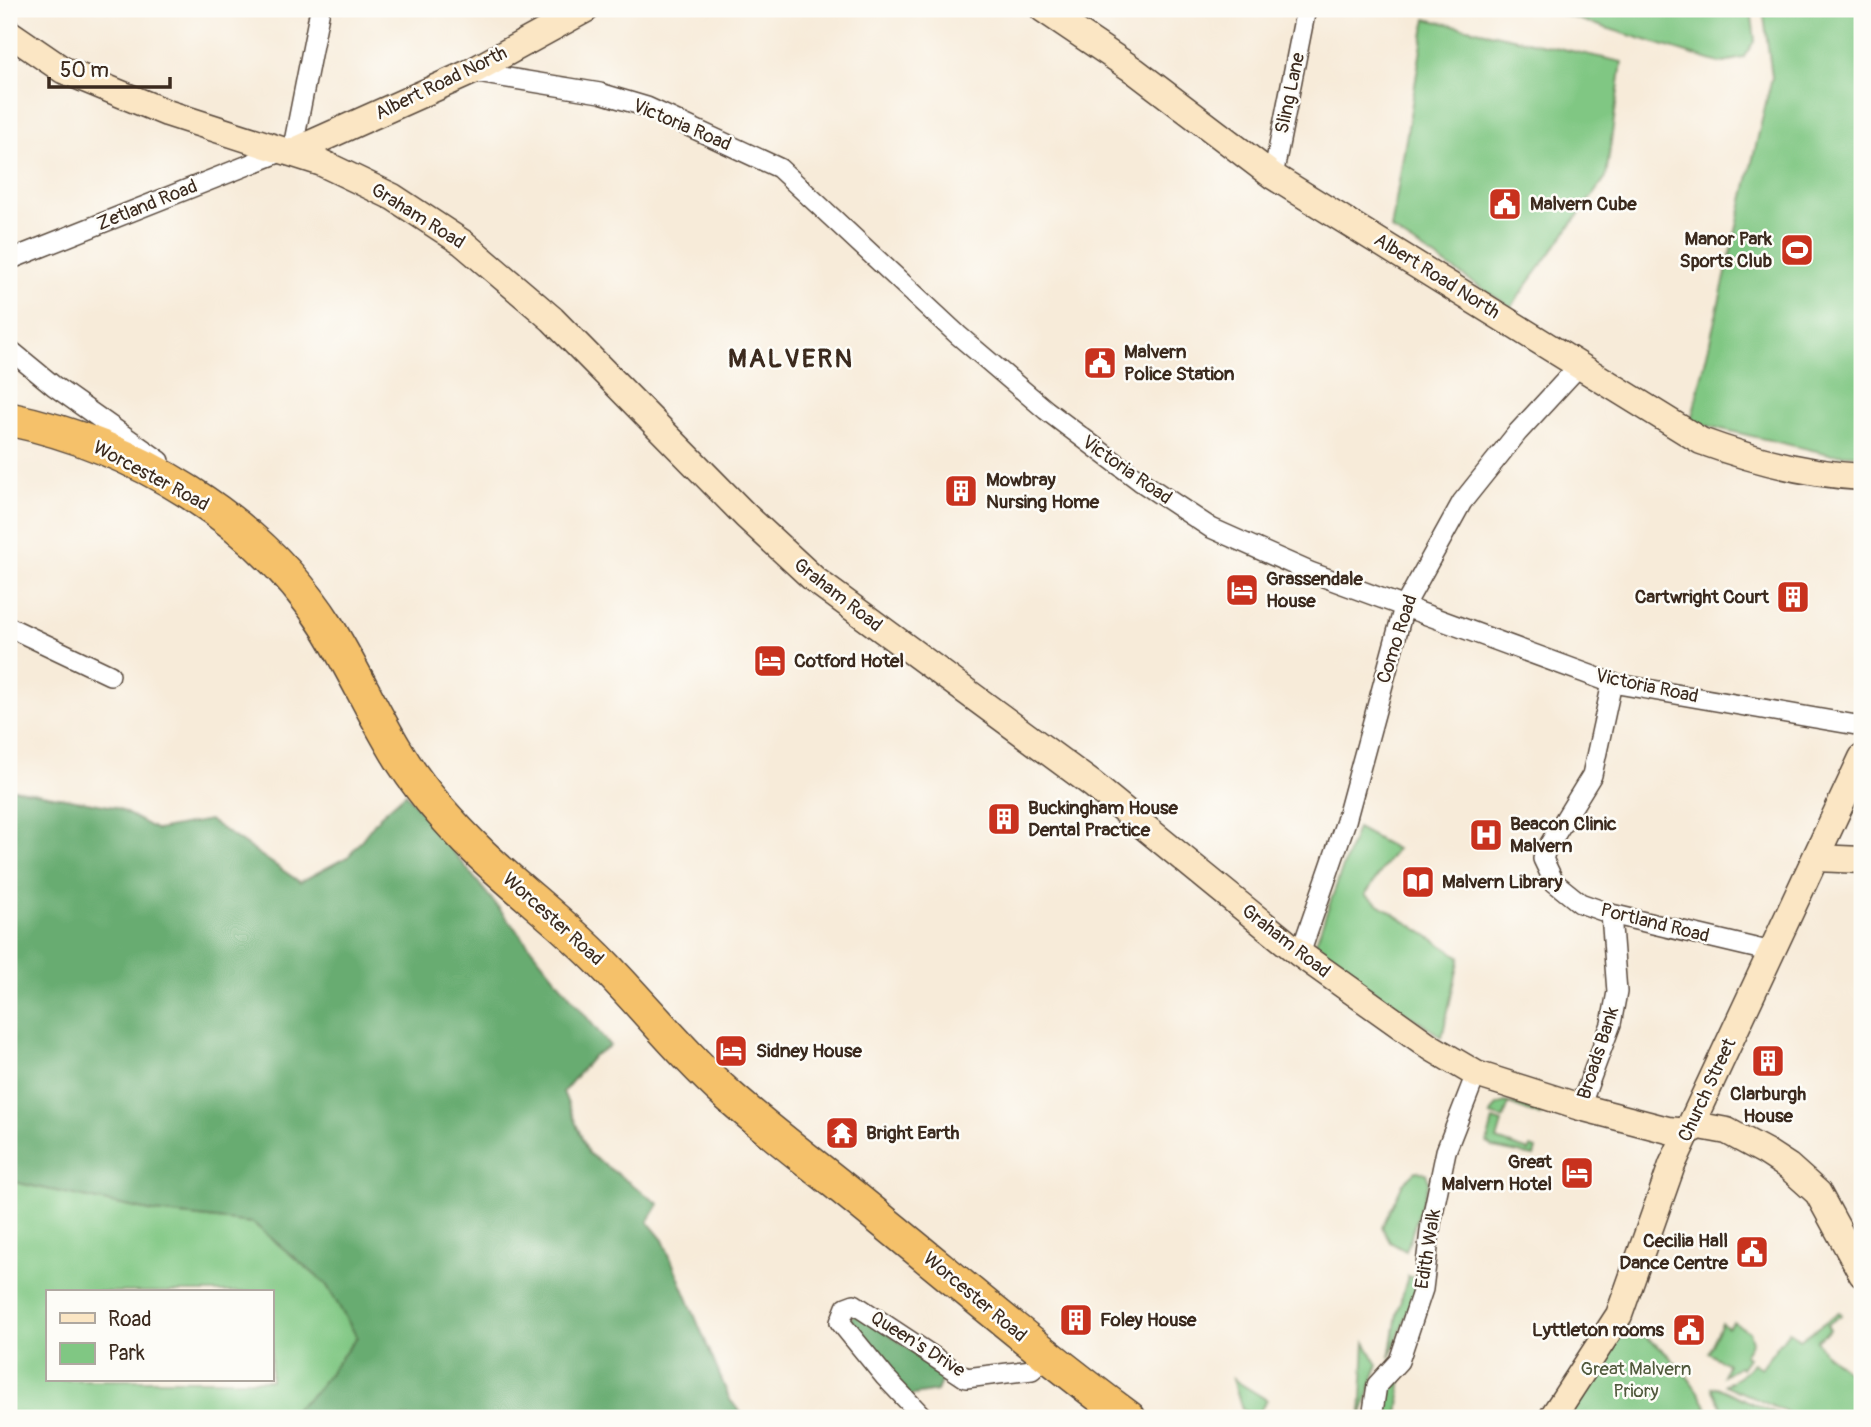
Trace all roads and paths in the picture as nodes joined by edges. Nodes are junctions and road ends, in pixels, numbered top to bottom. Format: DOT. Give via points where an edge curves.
graph roads {
  1 [pos="320,9"];
  2 [pos="586,9"];
  3 [pos="1043,9"];
  4 [pos="1306,9"];
  5 [pos="9,33"];
  6 [pos="471,72"];
  7 [pos="289,151"];
  8 [pos="1273,176"];
  9 [pos="9,260"];
  10 [pos="9,349"];
  11 [pos="1578,367"];
  12 [pos="9,419"];
  13 [pos="1862,477"];
  14 [pos="182,488"];
  15 [pos="1404,607"];
  16 [pos="9,627"];
  17 [pos="110,674"];
  18 [pos="1612,683"];
  19 [pos="1862,726"];
  20 [pos="1862,758"];
  21 [pos="1816,858"];
  22 [pos="1862,860"];
  23 [pos="1611,914"];
  24 [pos="1772,952"];
  25 [pos="1300,954"];
  26 [pos="1476,1074"];
  27 [pos="1580,1107"];
  28 [pos="1687,1132"];
  29 [pos="1862,1275"];
  30 [pos="1046,1356"];
  31 [pos="924,1418"];
  32 [pos="1129,1418"];
  33 [pos="1373,1418"];
  34 [pos="1552,1418"];
  1 -- 7 [label="street"];
  2 -- 6 [label="street, Albert Road North"];
  3 -- 8 [label="street, Albert Road North"];
  4 -- 8 [label="street, Sling Lane"];
  5 -- 7 [label="street, Graham Road" via="75,75 167,113"];
  6 -- 7 [label="street, Albert Road North"];
  6 -- 15 [label="street, Victoria Road" via="600,93 647,107 779,168 958,335 1068,428 1140,481 1211,528"];
  7 -- 9 [label="street, Zetland Road"];
  7 -- 25 [label="street, Graham Road" via="393,197 463,243 552,318 815,580 1093,783"];
  8 -- 11 [label="street, Albert Road North"];
  10 -- 14 [label="street" via="153,455 175,474"];
  11 -- 13 [label="street, Albert Road North" via="1701,441 1759,461"];
  11 -- 15 [label="street, Como Road" via="1462,502"];
  12 -- 14 [label="highway, Worcester Road" via="86,442"];
  14 -- 30 [label="highway, Worcester Road" via="240,529 302,591 329,629 420,788 466,839 603,964 727,1094"];
  15 -- 18 [label="street, Victoria Road"];
  15 -- 25 [label="street, Como Road" via="1346,821"];
  16 -- 17 [label="street"];
  18 -- 19 [label="street, Victoria Road"];
  18 -- 23 [label="street, Portland Road" via="1592,775 1543,859 1563,892"];
  20 -- 21 [label="street, Church Street"];
  21 -- 22 [label="street"];
  21 -- 24 [label="street, Church Street"];
  23 -- 24 [label="street, Portland Road"];
  23 -- 27 [label="street, Broads Bank" via="1617,992 1611,1024"];
  24 -- 28 [label="street, Church Street"];
  25 -- 26 [label="street, Graham Road"];
  26 -- 27 [label="street, Graham Road"];
  26 -- 33 [label="street, Edith Walk" via="1446,1151 1420,1299 1399,1361 1377,1385"];
  27 -- 28 [label="street, Graham Road"];
  28 -- 29 [label="street, Graham Road" via="1700,1126 1727,1130 1789,1167 1818,1193"];
  28 -- 34 [label="street, Church Street" via="1619,1315"];
  30 -- 31 [label="street, Queen's Drive" via="1032,1370 967,1378 854,1304 846,1307 841,1322"];
  30 -- 32 [label="highway, Worcester Road"];
}
